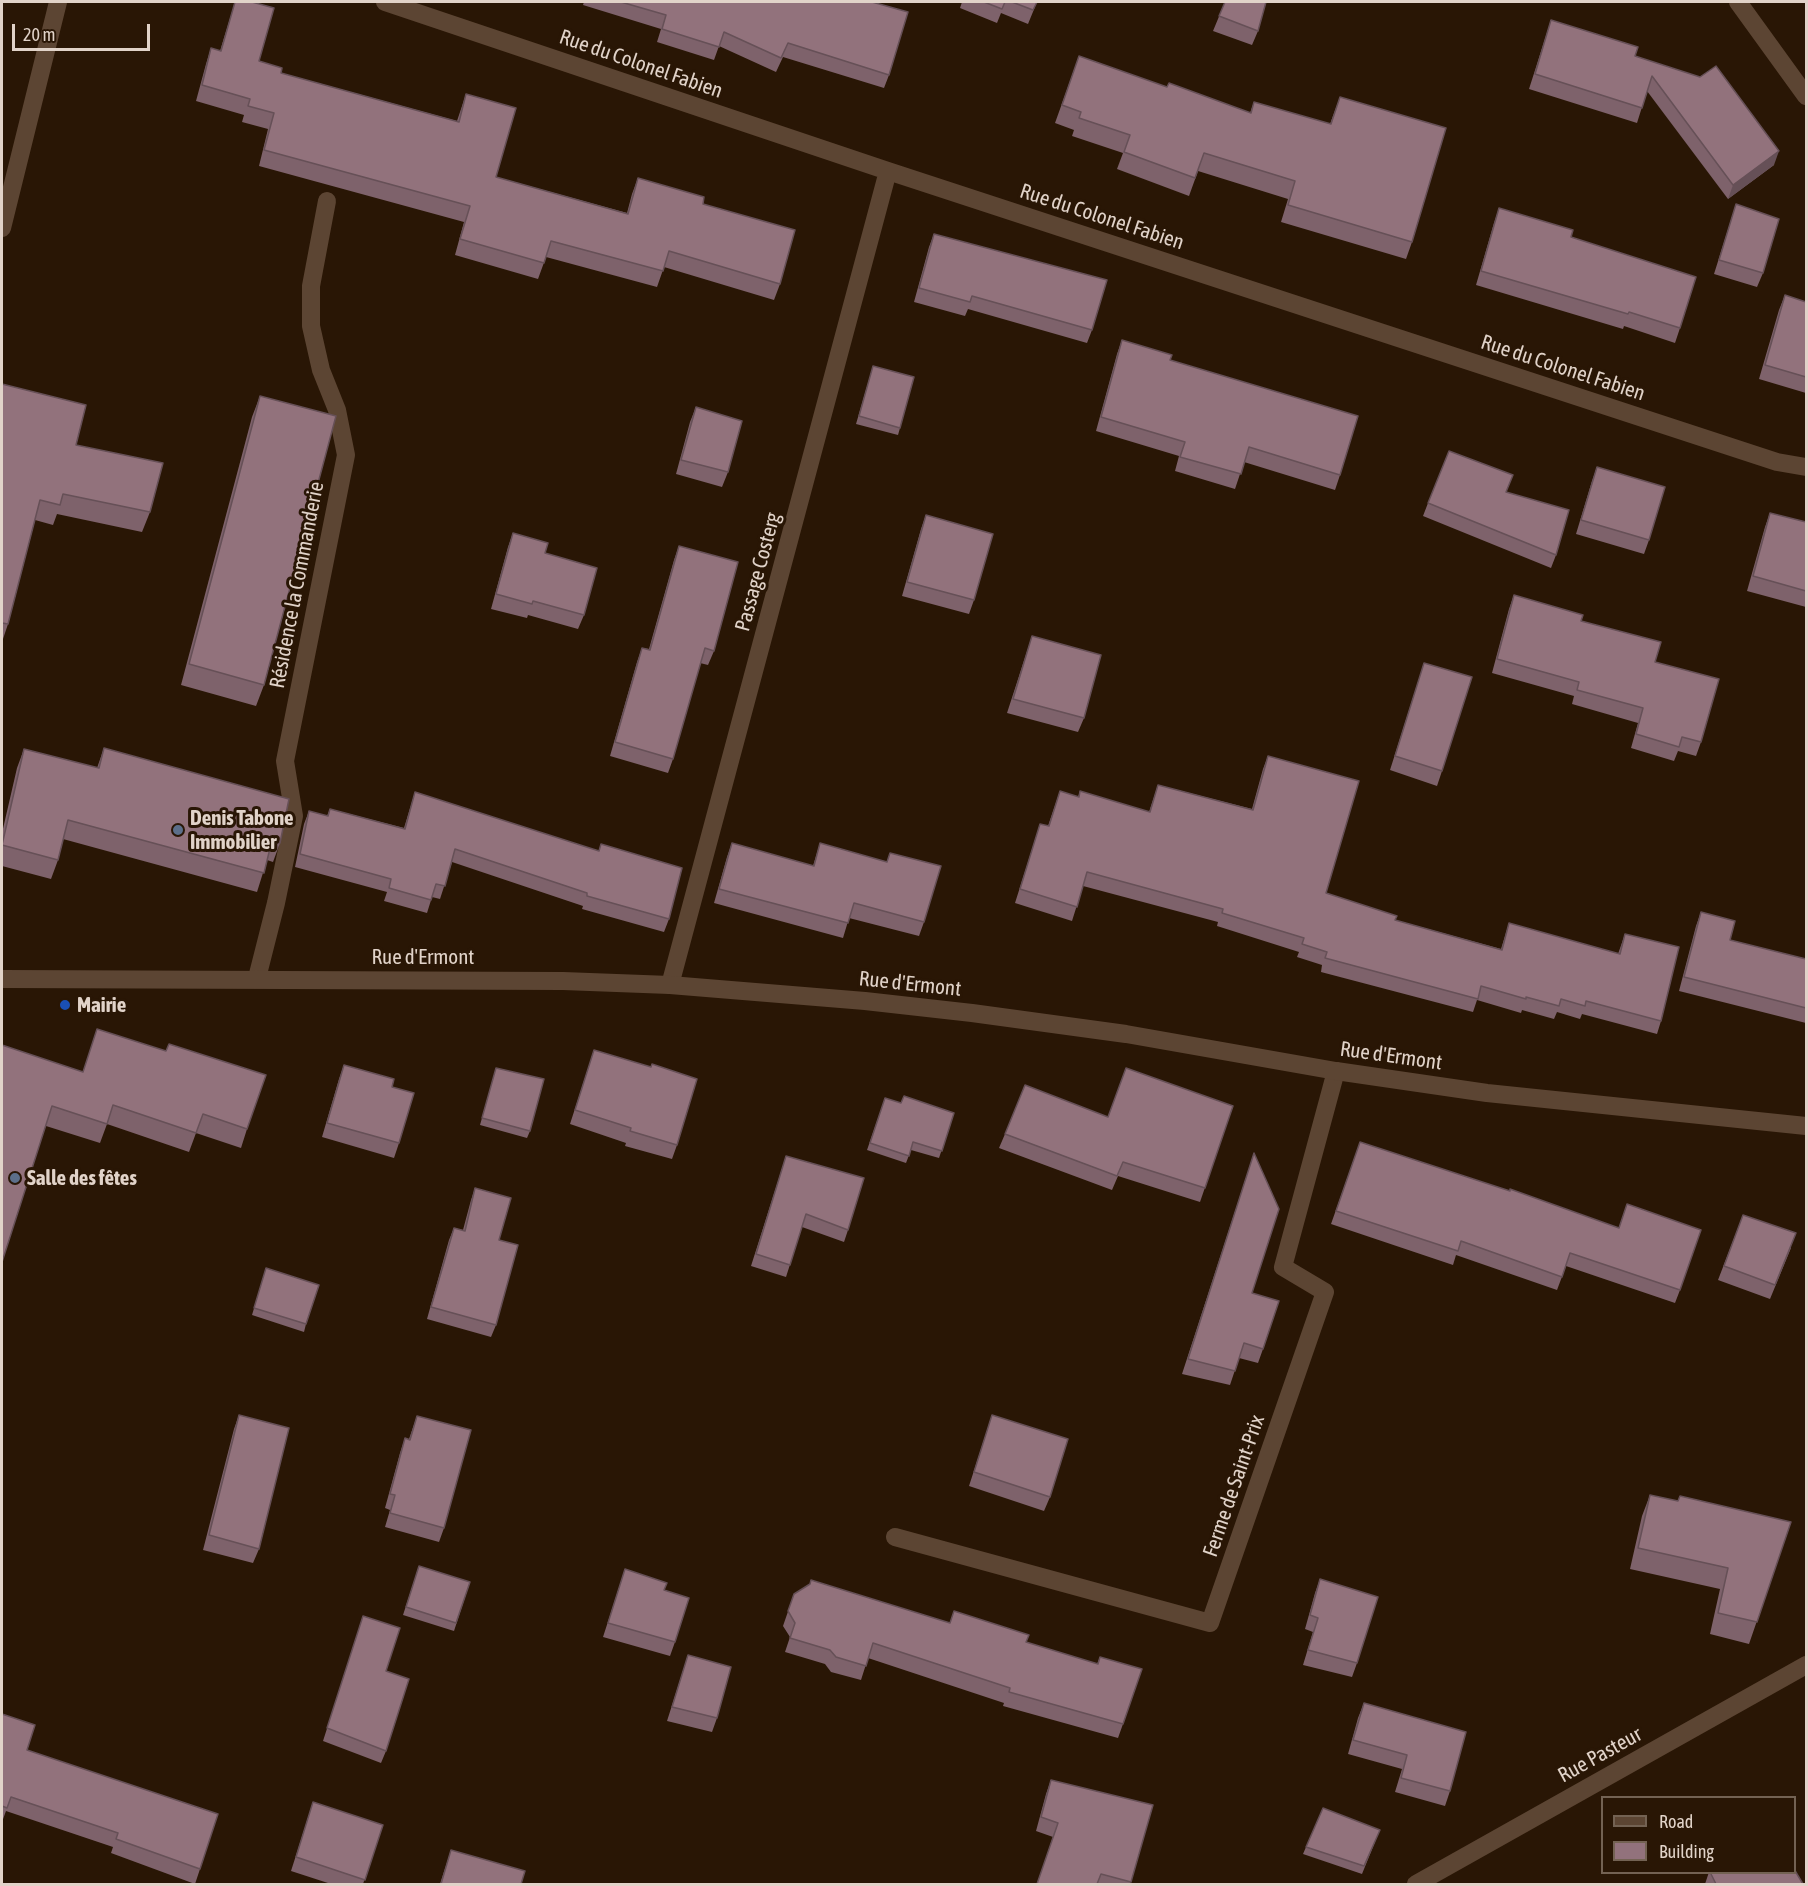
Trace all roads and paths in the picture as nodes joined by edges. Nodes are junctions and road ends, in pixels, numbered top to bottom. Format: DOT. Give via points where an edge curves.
graph roads {
  1 [pos="58,2"];
  2 [pos="385,2"];
  3 [pos="1738,2"];
  4 [pos="1806,96"];
  5 [pos="888,171"];
  6 [pos="327,201"];
  7 [pos="2,228"];
  8 [pos="1806,467"];
  9 [pos="257,978"];
  10 [pos="2,979"];
  11 [pos="670,985"];
  12 [pos="1335,1071"];
  13 [pos="1806,1126"];
  14 [pos="895,1538"];
  15 [pos="1806,1665"];
  16 [pos="1423,1883"];
  1 -- 7 [label="street"];
  2 -- 5 [label="street, Rue du Colonel Fabien"];
  3 -- 4 [label="street"];
  5 -- 8 [label="street, Rue du Colonel Fabien" via="1777,462"];
  5 -- 11 [label="street, Passage Costerg"];
  6 -- 9 [label="street, Résidence la Commanderie" via="311,286 311,326 321,370 337,410 346,455 285,761 294,816"];
  9 -- 10 [label="street, Rue d'Ermont"];
  9 -- 11 [label="street, Rue d'Ermont"];
  11 -- 12 [label="street, Rue d'Ermont" via="972,1013 1126,1034"];
  12 -- 13 [label="street, Rue d'Ermont" via="1487,1093"];
  12 -- 14 [label="street, Ferme de Saint-Prix" via="1283,1267 1325,1292 1210,1623"];
  15 -- 16 [label="street, Rue Pasteur"];
}
